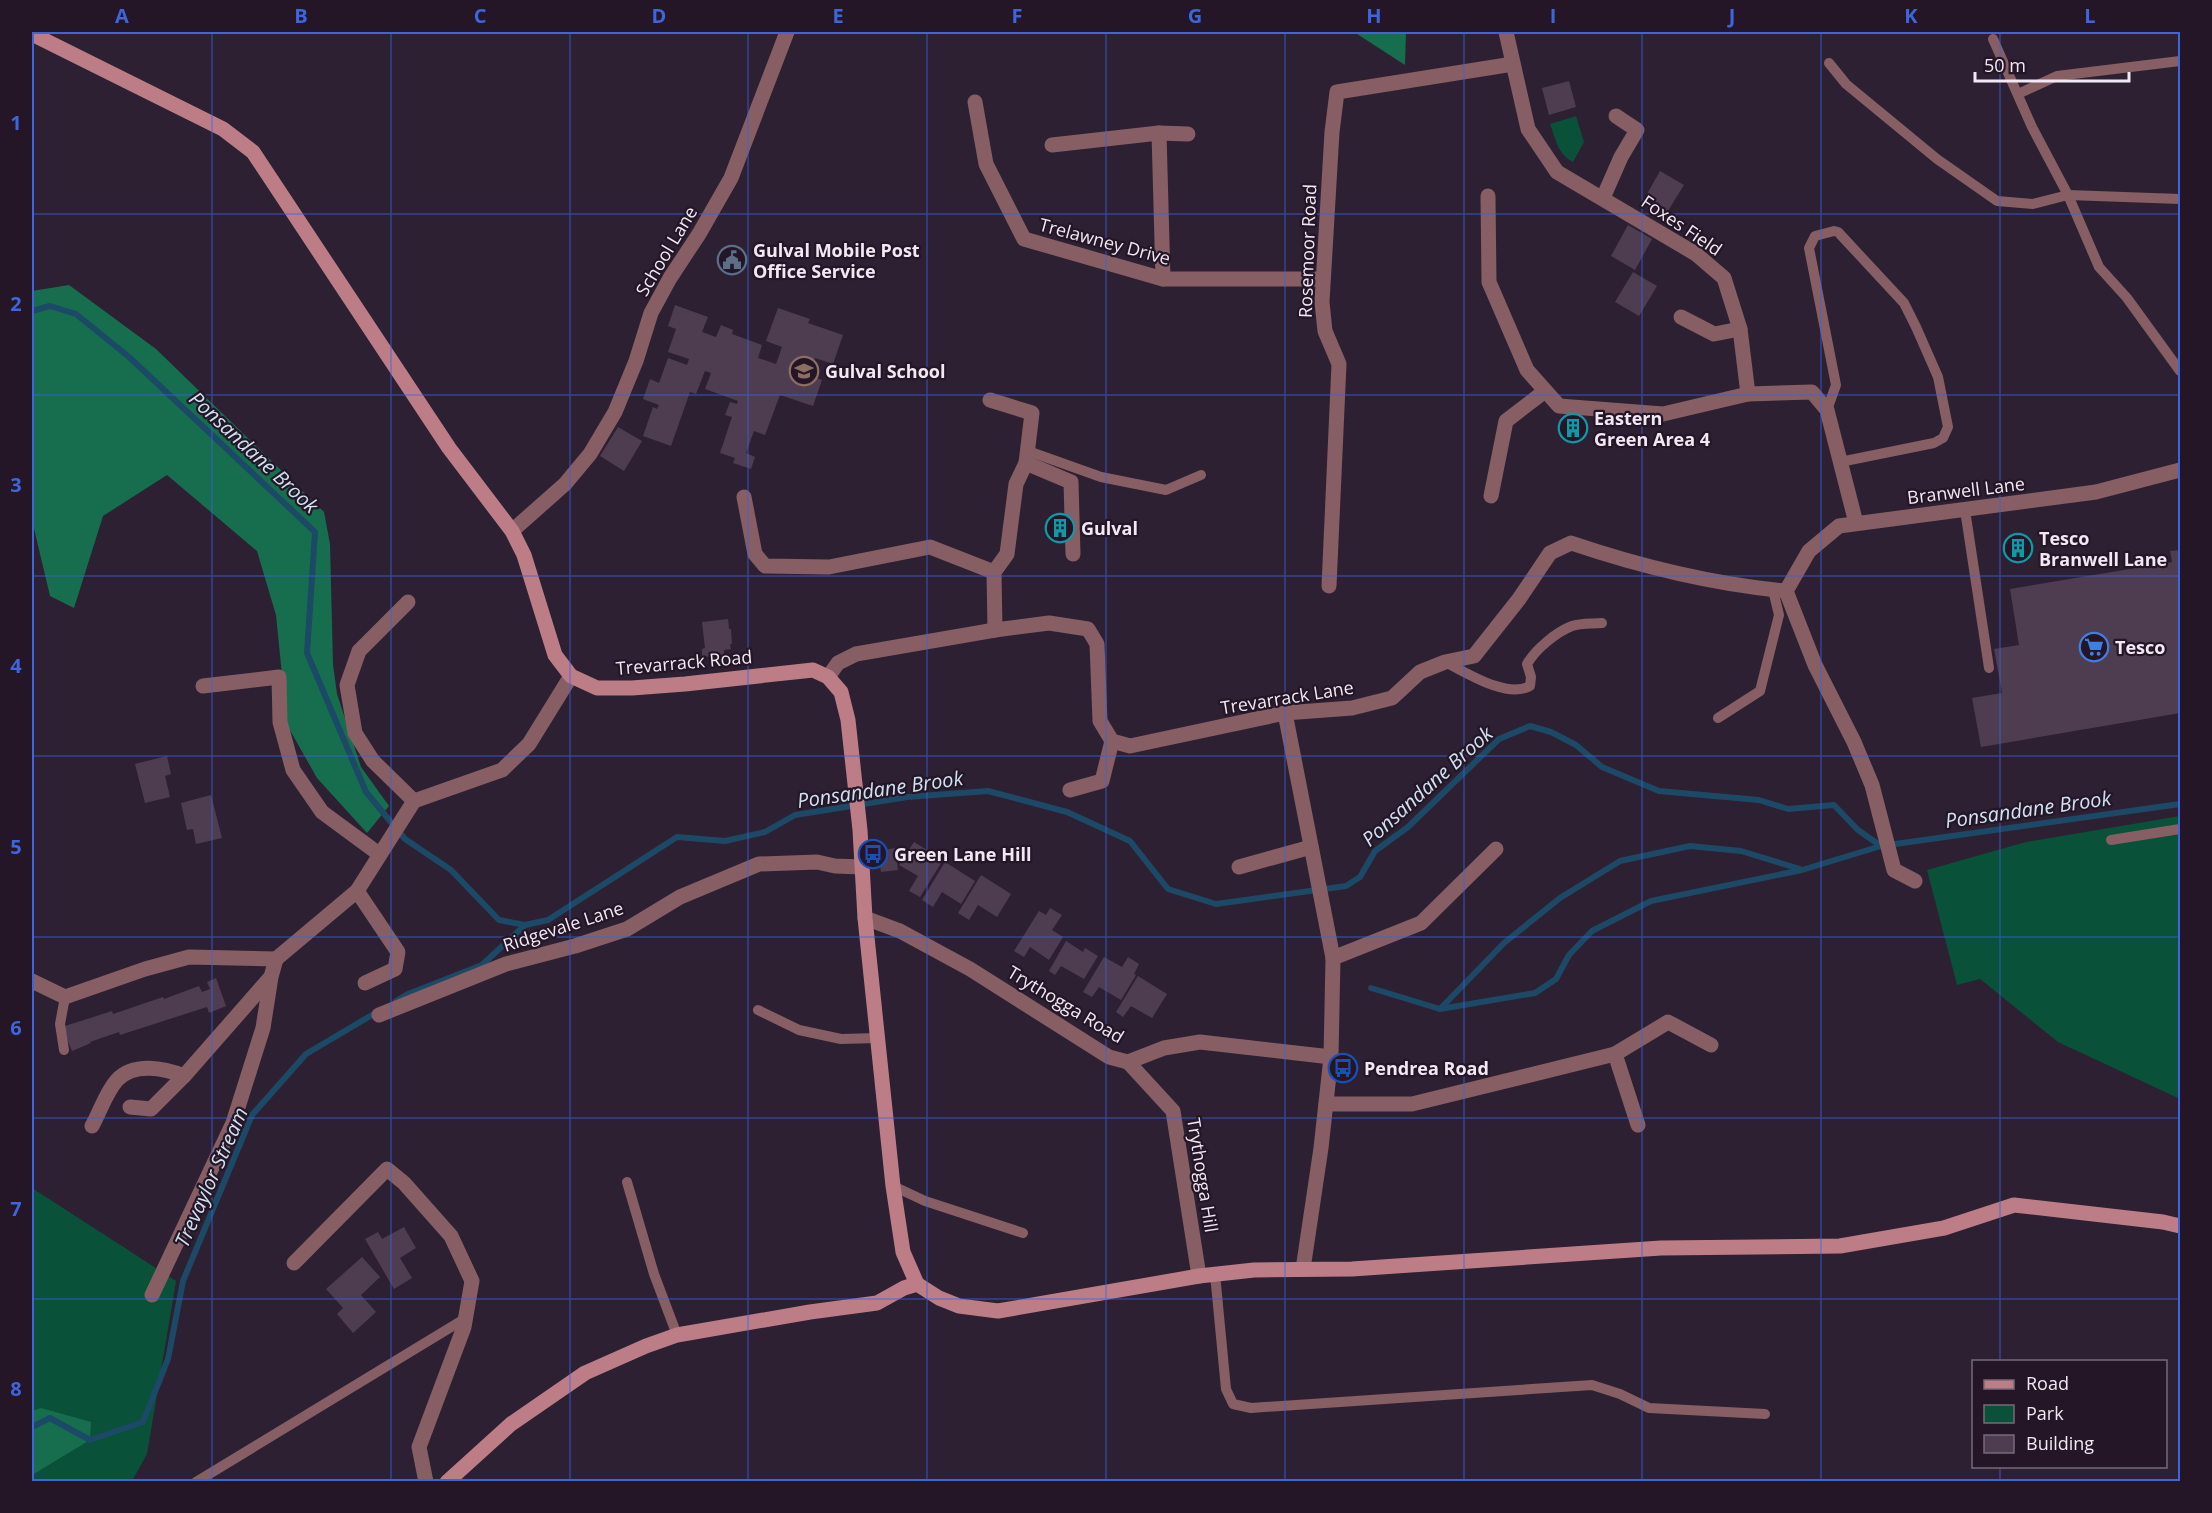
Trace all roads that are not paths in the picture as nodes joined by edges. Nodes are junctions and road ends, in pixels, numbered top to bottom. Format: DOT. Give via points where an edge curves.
graph roads {
  1 [pos="788,32"];
  2 [pos="1506,32"];
  3 [pos="32,34"];
  4 [pos="1993,39"];
  5 [pos="2181,61"];
  6 [pos="1829,63"];
  7 [pos="1513,64"];
  8 [pos="2018,94"];
  9 [pos="975,102"];
  10 [pos="1616,116"];
  11 [pos="1159,133"];
  12 [pos="1188,134"];
  13 [pos="1052,145"];
  14 [pos="2068,195"];
  15 [pos="1488,196"];
  16 [pos="1603,198"];
  17 [pos="2181,199"];
  18 [pos="1163,279"];
  19 [pos="1323,279"];
  20 [pos="1681,317"];
  21 [pos="1740,329"];
  22 [pos="2181,371"];
  23 [pos="1545,391"];
  24 [pos="1749,394"];
  25 [pos="990,400"];
  26 [pos="1827,410"];
  27 [pos="1027,457"];
  28 [pos="1840,462"];
  29 [pos="2181,470"];
  30 [pos="1201,475"];
  31 [pos="1491,496"];
  32 [pos="744,497"];
  33 [pos="1965,510"];
  34 [pos="1856,523"];
  35 [pos="512,531"];
  36 [pos="1073,554"];
  37 [pos="994,572"];
  38 [pos="1329,586"];
  39 [pos="1779,591"];
  40 [pos="408,602"];
  41 [pos="1602,623"];
  42 [pos="996,630"];
  43 [pos="1445,662"];
  44 [pos="1989,668"];
  45 [pos="571,676"];
  46 [pos="828,677"];
  47 [pos="203,686"];
  48 [pos="1285,713"];
  49 [pos="1718,718"];
  50 [pos="1112,741"];
  51 [pos="1070,790"];
  52 [pos="411,805"];
  53 [pos="2181,830"];
  54 [pos="2111,840"];
  55 [pos="1311,846"];
  56 [pos="1496,849"];
  57 [pos="379,854"];
  58 [pos="862,867"];
  59 [pos="1239,867"];
  60 [pos="1915,881"];
  61 [pos="357,891"];
  62 [pos="865,918"];
  63 [pos="1333,958"];
  64 [pos="276,959"];
  65 [pos="271,977"];
  66 [pos="32,981"];
  67 [pos="365,982"];
  68 [pos="65,997"];
  69 [pos="758,1010"];
  70 [pos="379,1015"];
  71 [pos="878,1038"];
  72 [pos="1711,1045"];
  73 [pos="64,1050"];
  74 [pos="1615,1054"];
  75 [pos="1331,1057"];
  76 [pos="1128,1062"];
  77 [pos="184,1076"];
  78 [pos="1326,1104"];
  79 [pos="130,1107"];
  80 [pos="1638,1125"];
  81 [pos="92,1126"];
  82 [pos="627,1182"];
  83 [pos="893,1186"];
  84 [pos="2181,1226"];
  85 [pos="1023,1233"];
  86 [pos="294,1263"];
  87 [pos="1303,1269"];
  88 [pos="1215,1274"];
  89 [pos="1199,1276"];
  90 [pos="917,1284"];
  91 [pos="152,1295"];
  92 [pos="466,1318"];
  93 [pos="677,1335"];
  94 [pos="1765,1414"];
  95 [pos="196,1482"];
  96 [pos="426,1482"];
  97 [pos="447,1482"];
  1 -- 35 [label="street, School Lane" via="731,178 651,314 615,412 590,454 565,484"];
  2 -- 7 [label="street, Foxes Field"];
  3 -- 35 [label="main road" via="223,129 253,152 449,448"];
  4 -- 8 [label="lane"];
  5 -- 8 [label="lane" via="2057,76"];
  6 -- 14 [label="lane" via="1846,84 1937,159 1997,201 2033,204"];
  7 -- 16 [label="street, Foxes Field" via="1528,129 1557,172"];
  7 -- 19 [label="street, Rosemoor Road" via="1337,92"];
  8 -- 14 [label="lane"];
  9 -- 18 [label="street, Trelawney Drive" via="986,164 1024,239"];
  10 -- 16 [label="street" via="1637,130"];
  11 -- 12 [label="street"];
  11 -- 13 [label="street"];
  11 -- 18 [label="street"];
  14 -- 17 [label="lane"];
  14 -- 22 [label="lane" via="2099,267"];
  15 -- 23 [label="street" via="1489,282 1527,370"];
  16 -- 21 [label="street, Foxes Field" via="1696,254 1724,278"];
  18 -- 19 [label="street, Trelawney Drive"];
  19 -- 38 [label="street, Rosemoor Road" via="1325,331 1339,364"];
  20 -- 21 [label="street" via="1714,334"];
  21 -- 24 [label="street, Foxes Field"];
  23 -- 24 [label="street" via="1559,406 1663,414"];
  23 -- 31 [label="street" via="1506,421"];
  24 -- 26 [label="street" via="1812,392"];
  25 -- 27 [label="street" via="1032,413"];
  26 -- 28 [label="street"];
  26 -- 28 [label="lane" via="1836,385 1809,248 1815,236 1834,231 1904,303 1938,377 1948,427 1943,438 1934,443"];
  27 -- 30 [label="lane" via="1166,490"];
  27 -- 36 [label="street" via="1071,482"];
  27 -- 37 [label="street" via="1016,484 1007,554"];
  28 -- 34 [label="street"];
  29 -- 33 [label="street, Branwell Lane" via="2096,492"];
  32 -- 37 [label="street" via="754,554 765,566 829,567 930,547"];
  33 -- 34 [label="street, Branwell Lane"];
  33 -- 44 [label="lane"];
  34 -- 39 [label="street, Branwell Lane" via="1839,526 1809,551"];
  35 -- 45 [label="main road" via="524,555 555,655"];
  37 -- 42 [label="street"];
  39 -- 43 [label="street, Trevarrack Lane" via="1693,579 1571,543 1550,553 1474,656"];
  39 -- 49 [label="lane" via="1779,615 1760,691"];
  39 -- 60 [label="street" via="1868,774 1894,870"];
  40 -- 52 [label="street" via="359,651 347,684 356,733 373,761"];
  41 -- 43 [label="lane" via="1574,625 1561,631 1527,664 1530,686 1523,690 1510,691"];
  42 -- 46 [label="street" via="856,654 838,663"];
  42 -- 50 [label="street" via="1049,623 1088,629 1097,644 1100,721"];
  43 -- 48 [label="street, Trevarrack Lane" via="1420,672 1392,698 1352,708"];
  45 -- 46 [label="main road, Trevarrack Road" via="597,688 685,684 813,670"];
  45 -- 52 [label="street" via="530,744 502,770"];
  46 -- 58 [label="main road" via="841,692 848,720"];
  47 -- 57 [label="street" via="279,678 280,722 293,770 322,812"];
  48 -- 50 [label="street, Trevarrack Lane" via="1130,746"];
  48 -- 55 [label="street"];
  50 -- 51 [label="street" via="1102,781"];
  52 -- 57 [label="street"];
  53 -- 54 [label="lane"];
  55 -- 59 [label="street"];
  55 -- 63 [label="street"];
  56 -- 63 [label="street" via="1421,923"];
  57 -- 61 [label="street"];
  58 -- 62 [label="main road"];
  58 -- 70 [label="street, Ridgevale Lane" via="817,862 759,864 680,897 627,929 506,964"];
  61 -- 64 [label="street"];
  61 -- 67 [label="street" via="398,952 395,969"];
  62 -- 71 [label="main road"];
  62 -- 76 [label="street, Trythogga Road" via="900,931 960,963 1109,1057"];
  63 -- 75 [label="street"];
  64 -- 65 [label="street"];
  64 -- 68 [label="street" via="189,957"];
  65 -- 77 [label="street"];
  65 -- 91 [label="street" via="263,1029 233,1123"];
  66 -- 68 [label="street"];
  68 -- 73 [label="lane" via="60,1024"];
  69 -- 71 [label="lane" via="799,1030 841,1039"];
  71 -- 83 [label="main road"];
  72 -- 74 [label="street" via="1668,1022"];
  74 -- 78 [label="street" via="1412,1104"];
  74 -- 80 [label="street"];
  75 -- 76 [label="street, Trythogga Road" via="1200,1042 1164,1048"];
  75 -- 78 [label="street"];
  76 -- 89 [label="street, Trythogga Hill" via="1173,1111"];
  77 -- 79 [label="street" via="151,1109"];
  77 -- 81 [label="street" via="156,1068 131,1070 117,1080"];
  78 -- 87 [label="street"];
  82 -- 93 [label="lane"];
  83 -- 85 [label="lane" via="925,1201"];
  83 -- 90 [label="main road" via="903,1252"];
  84 -- 87 [label="main road" via="2014,1205 1944,1228 1840,1246 1661,1248"];
  86 -- 92 [label="street" via="387,1169 451,1236 472,1281"];
  87 -- 88 [label="main road"];
  88 -- 89 [label="main road"];
  88 -- 94 [label="lane" via="1226,1389 1233,1404 1251,1408 1592,1385 1649,1408"];
  89 -- 90 [label="main road" via="998,1311 959,1306"];
  90 -- 93 [label="main road" via="877,1303"];
  92 -- 95 [label="lane"];
  92 -- 96 [label="street" via="419,1446"];
  93 -- 97 [label="main road" via="585,1373 511,1424"];
}
